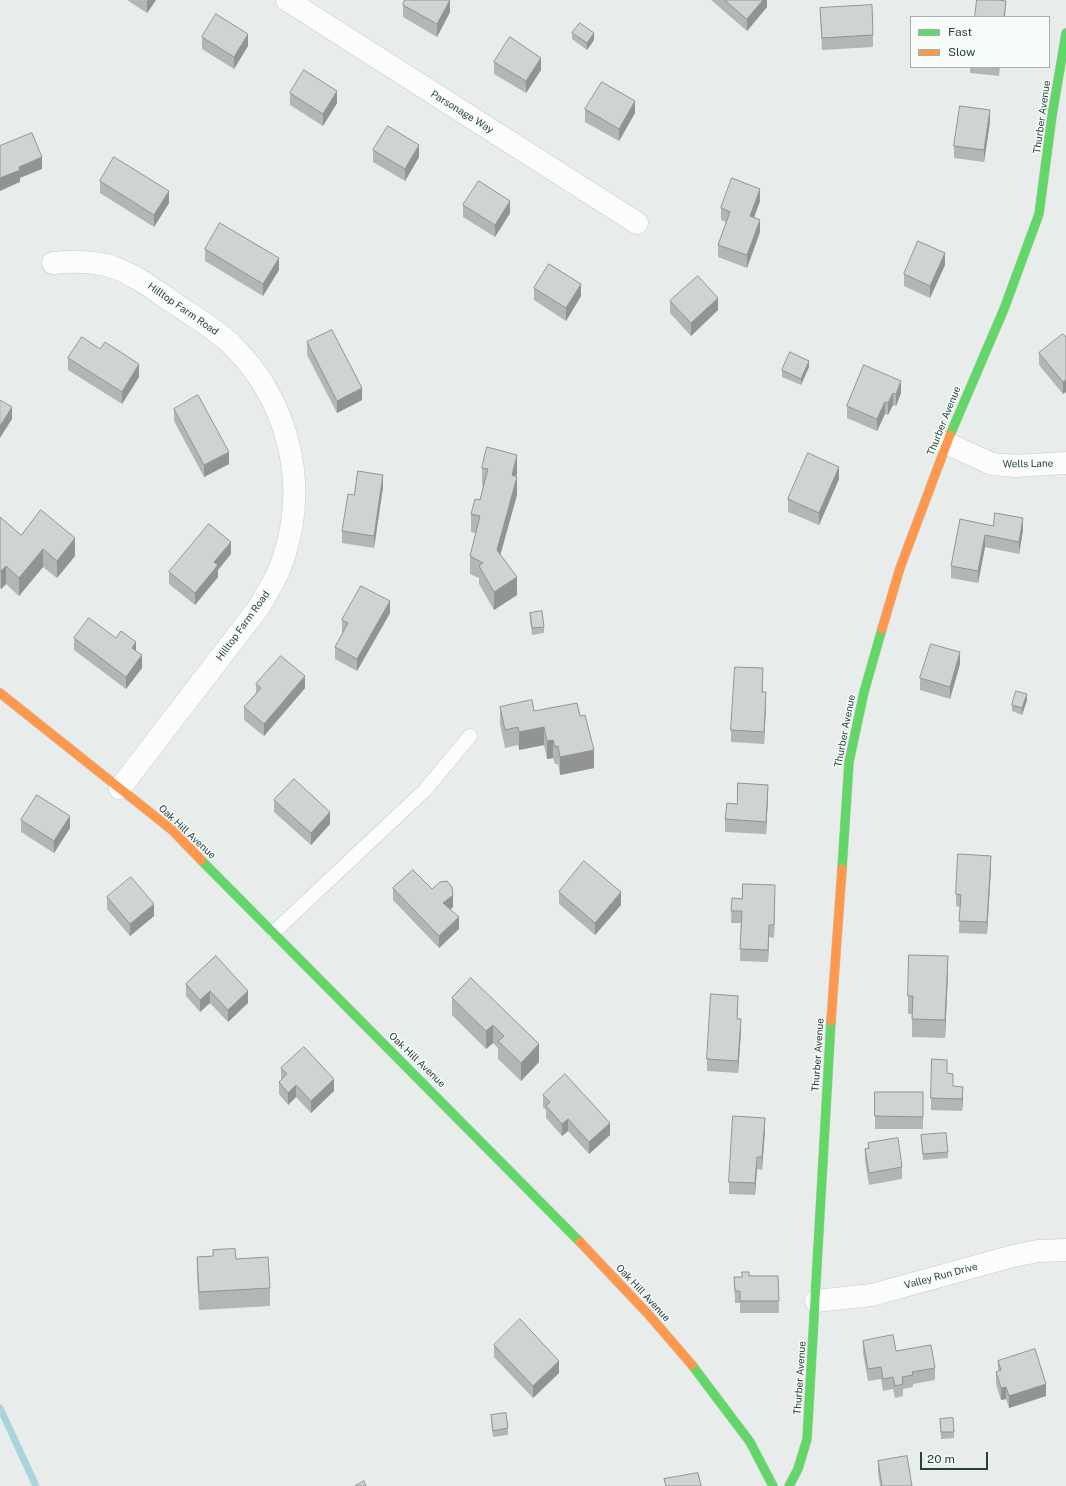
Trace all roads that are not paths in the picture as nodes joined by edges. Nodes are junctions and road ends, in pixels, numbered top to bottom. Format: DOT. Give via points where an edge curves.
graph roads {
  1 [pos="287,0"];
  2 [pos="1066,33"];
  3 [pos="637,223"];
  4 [pos="53,263"];
  5 [pos="946,443"];
  6 [pos="1066,463"];
  7 [pos="0,693"];
  8 [pos="470,736"];
  9 [pos="120,788"];
  10 [pos="274,932"];
  11 [pos="1066,1250"];
  12 [pos="816,1301"];
  13 [pos="773,1486"];
  14 [pos="789,1486"];
  1 -- 3 [label="street, Parsonage Way"];
  2 -- 5 [label="street, Thurber Avenue" via="1039,214 1004,309"];
  4 -- 9 [label="street, Hilltop Farm Road" via="89,261 129,272 216,331 248,362 265,387 282,421 293,464 294,502 291,532 285,554 269,590 259,607"];
  5 -- 6 [label="street, Wells Lane" via="992,464 1015,466"];
  5 -- 12 [label="street, Thurber Avenue" via="898,575 864,692 849,762 826,1097"];
  7 -- 9 [label="street, Oak Hill Avenue"];
  8 -- 10 [label="lane" via="425,790"];
  9 -- 10 [label="street, Oak Hill Avenue" via="172,830"];
  10 -- 13 [label="street, Oak Hill Avenue" via="451,1109 648,1314 703,1378 750,1442"];
  11 -- 12 [label="street, Valley Run Drive" via="1038,1251 1013,1256 872,1295"];
  12 -- 14 [label="street, Thurber Avenue" via="807,1439 798,1469"];
}
